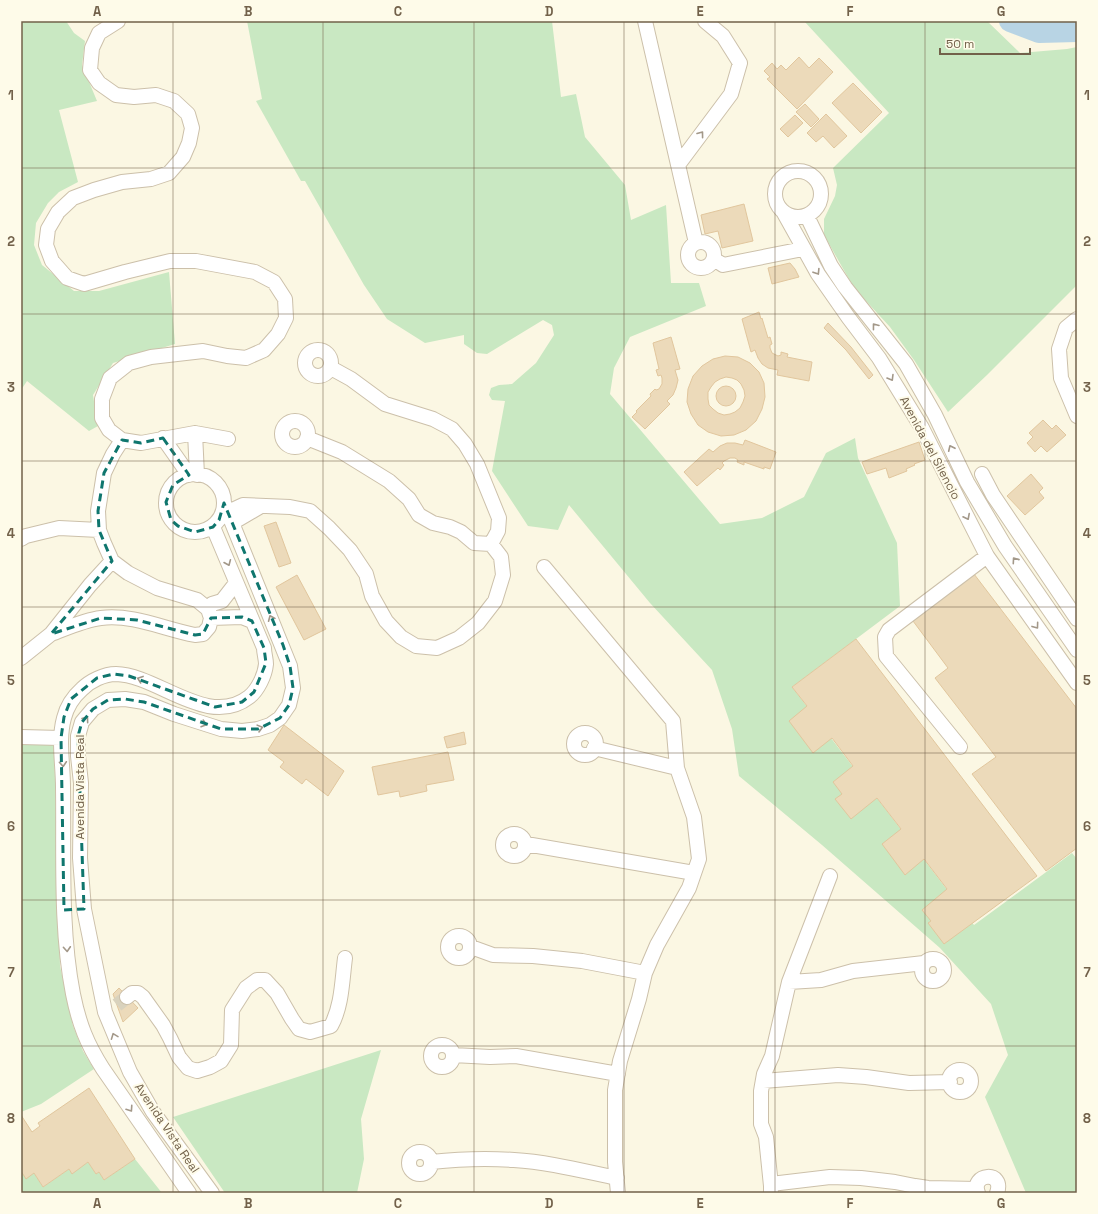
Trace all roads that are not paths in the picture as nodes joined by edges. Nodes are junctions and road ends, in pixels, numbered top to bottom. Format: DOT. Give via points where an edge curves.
graph roads {
  1 [pos="118,21"];
  2 [pos="645,21"];
  3 [pos="705,21"];
  4 [pos="678,165"];
  5 [pos="784,213"];
  6 [pos="807,216"];
  7 [pos="696,243"];
  8 [pos="803,249"];
  9 [pos="714,258"];
  10 [pos="1077,319"];
  11 [pos="330,368"];
  12 [pos="1077,416"];
  13 [pos="195,433"];
  14 [pos="163,438"];
  15 [pos="307,438"];
  16 [pos="228,439"];
  17 [pos="122,440"];
  18 [pos="982,474"];
  19 [pos="193,475"];
  20 [pos="228,513"];
  21 [pos="213,527"];
  22 [pos="99,530"];
  23 [pos="21,539"];
  24 [pos="491,544"];
  25 [pos="986,556"];
  26 [pos="112,561"];
  27 [pos="544,567"];
  28 [pos="236,583"];
  29 [pos="1033,586"];
  30 [pos="1015,597"];
  31 [pos="209,614"];
  32 [pos="1077,619"];
  33 [pos="252,621"];
  34 [pos="51,634"];
  35 [pos="1077,650"];
  36 [pos="21,658"];
  37 [pos="1077,683"];
  38 [pos="175,695"];
  39 [pos="174,714"];
  40 [pos="21,737"];
  41 [pos="61,738"];
  42 [pos="960,747"];
  43 [pos="594,748"];
  44 [pos="677,768"];
  45 [pos="526,844"];
  46 [pos="64,858"];
  47 [pos="80,858"];
  48 [pos="694,873"];
  49 [pos="830,876"];
  50 [pos="84,909"];
  51 [pos="64,910"];
  52 [pos="471,947"];
  53 [pos="345,958"];
  54 [pos="924,963"];
  55 [pos="645,973"];
  56 [pos="789,982"];
  57 [pos="120,1002"];
  58 [pos="453,1055"];
  59 [pos="618,1074"];
  60 [pos="763,1081"];
  61 [pos="950,1082"];
  62 [pos="431,1162"];
  63 [pos="617,1178"];
  64 [pos="771,1188"];
  65 [pos="977,1191"];
  66 [pos="189,1193"];
  67 [pos="212,1193"];
  68 [pos="618,1193"];
  69 [pos="997,1193"];
  1 -- 17 [label="street" via="99,33 92,48 90,70 99,83 116,96 156,95 174,101 188,114 192,128 189,143 184,157 169,172 151,179 122,182 73,198 58,212 48,229 46,245 52,261 67,278 84,284 170,262 196,261 255,272 274,282 282,293 285,299 286,318 278,334 264,350 246,358 202,351 151,357 129,363 110,378 102,399 102,418 109,430"];
  2 -- 4 [label="street"];
  4 -- 3 [label="street, one-way" via="731,94 740,63 723,36"];
  4 -- 7 [label="street"];
  5 -- 6 [label="street" via="793,217"];
  5 -- 6 [label="street, Avenida del Silencio" via="775,198 775,188 785,174 803,170 812,174 821,190 818,207"];
  5 -- 8 [label="street, Avenida del Silencio"];
  29 -- 6 [label="street, Avenida del Silencio, one-way" via="966,482 935,415 906,364 830,266"];
  7 -- 9 [label="street" via="708,244 714,251"];
  7 -- 9 [label="street" via="687,253 689,262 695,268 704,268 711,264"];
  8 -- 9 [label="street" via="723,265"];
  8 -- 25 [label="street, Avenida del Silencio, one-way" via="832,295 879,358 922,428"];
  10 -- 12 [label="street" via="1066,328 1059,349 1061,378"];
  11 -- 24 [label="street" via="351,379 385,404 433,419 452,429 477,464 499,518 498,531"];
  13 -- 14 [label="street"];
  13 -- 16 [label="street"];
  13 -- 19 [label="street"];
  14 -- 17 [label="street" via="141,443"];
  14 -- 19 [label="street"];
  15 -- 24 [label="street" via="342,452 389,481 409,499 419,515 433,523 461,532 474,543"];
  17 -- 22 [label="street" via="104,473 98,511"];
  18 -- 32 [label="street" via="993,495"];
  19 -- 20 [label="street" via="206,476 219,487"];
  19 -- 21 [label="street" via="180,479 168,493 166,502 171,520 186,531 204,531"];
  20 -- 21 [label="street" via="221,516"];
  20 -- 24 [label="street" via="243,505 290,507 310,511 350,550 366,574 372,596 386,620 401,637 416,646 437,648 459,638 478,623 494,601 503,575 501,557"];
  39 -- 20 [label="street, Avenida Vista Real, one-way" via="222,729 258,729 280,718 288,706 293,688 290,666"];
  21 -- 28 [label="street, Avenida Vista Real, one-way"];
  22 -- 23 [label="street" via="59,528"];
  22 -- 26 [label="street"];
  25 -- 30 [label="street, Avenida del Silencio"];
  25 -- 42 [label="street" via="889,630 885,637 886,656"];
  26 -- 31 [label="street" via="128,574 157,588 197,600"];
  26 -- 34 [label="street"];
  27 -- 44 [label="street" via="673,720"];
  28 -- 31 [label="street" via="222,601 212,604"];
  28 -- 33 [label="street, Avenida Vista Real"];
  29 -- 30 [label="street"];
  29 -- 35 [label="street, Avenida del Silencio"];
  30 -- 37 [label="street, Avenida del Silencio, one-way"];
  31 -- 33 [label="street" via="242,617"];
  31 -- 34 [label="street" via="209,627 203,634 195,635 137,620 101,618"];
  33 -- 38 [label="street, Avenida Vista Real" via="264,648 266,663 254,692 242,702 215,708"];
  34 -- 36 [label="street"];
  38 -- 39 [label="street"];
  38 -- 41 [label="street, Avenida Vista Real, one-way" via="130,676 114,674 97,678 71,699 64,717"];
  47 -- 39 [label="street, Avenida Vista Real, one-way" via="81,783 78,736 82,722 93,709 108,700 144,702"];
  40 -- 41 [label="street"];
  41 -- 46 [label="street, Avenida Vista Real, one-way"];
  43 -- 44 [label="street"];
  44 -- 48 [label="street" via="694,817 699,859"];
  45 -- 48 [label="street"];
  46 -- 47 [label="street"];
  46 -- 51 [label="street, Avenida Vista Real"];
  47 -- 50 [label="street, Avenida Vista Real"];
  48 -- 55 [label="street" via="689,888 657,945"];
  49 -- 56 [label="street"];
  50 -- 51 [label="street"];
  50 -- 57 [label="street, Avenida Vista Real"];
  51 -- 66 [label="street, Avenida Vista Real, one-way" via="73,995 81,1026 91,1050"];
  52 -- 55 [label="street" via="493,954 582,961"];
  53 -- 57 [label="street" via="340,1002 331,1026 310,1032 300,1029 277,993 265,980 257,980 246,988 232,1010 231,1045 221,1061 197,1071 188,1068 178,1057 163,1025 143,997 138,993"];
  54 -- 56 [label="street" via="853,971 822,980"];
  55 -- 59 [label="street"];
  56 -- 60 [label="street" via="772,1056"];
  67 -- 57 [label="street, Avenida Vista Real, one-way" via="153,1112 130,1072"];
  58 -- 59 [label="street" via="516,1056"];
  59 -- 63 [label="street" via="615,1162"];
  60 -- 61 [label="street" via="838,1075 908,1083"];
  60 -- 64 [label="street" via="761,1124 766,1137"];
  62 -- 63 [label="street" via="456,1159 515,1160"];
  63 -- 68 [label="street"];
  64 -- 65 [label="street" via="830,1177"];
  65 -- 69 [label="street" via="979,1181 988,1176 997,1182"];
}
